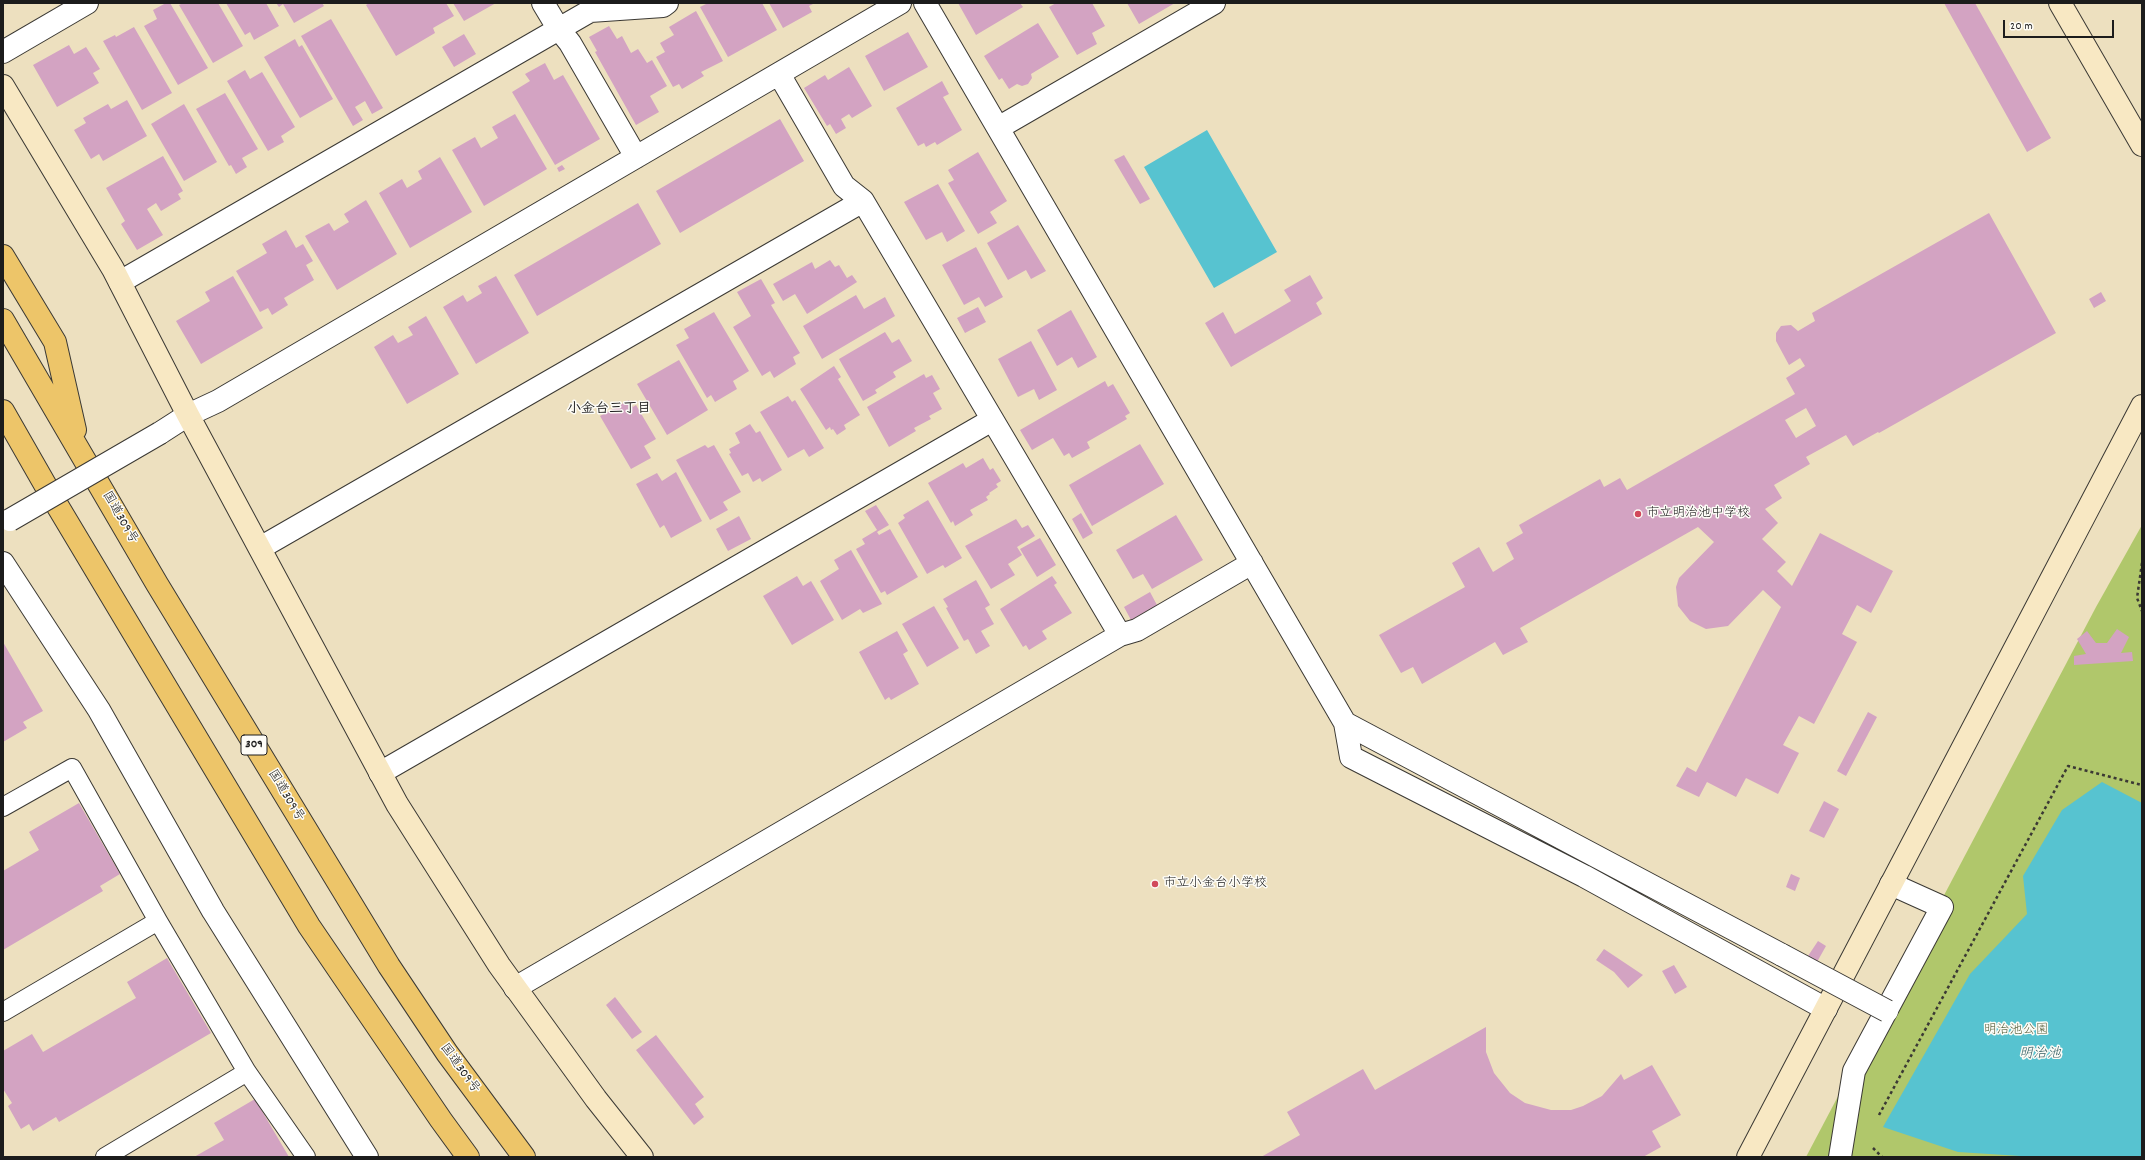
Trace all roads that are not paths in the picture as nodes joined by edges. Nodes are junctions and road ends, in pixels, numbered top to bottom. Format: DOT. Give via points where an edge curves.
graph roads {
  1 [pos="87,3"];
  2 [pos="544,3"];
  3 [pos="667,3"];
  4 [pos="900,3"];
  5 [pos="925,3"];
  6 [pos="1214,3"];
  7 [pos="2060,3"];
  8 [pos="558,28"];
  9 [pos="3,52"];
  10 [pos="779,74"];
  11 [pos="3,86"];
  12 [pos="998,128"];
  13 [pos="2142,145"];
  14 [pos="636,157"];
  15 [pos="863,201"];
  16 [pos="3,256"];
  17 [pos="120,282"];
  18 [pos="3,320"];
  19 [pos="2142,406"];
  20 [pos="3,411"];
  21 [pos="188,415"];
  22 [pos="992,420"];
  23 [pos="80,452"];
  24 [pos="6,522"];
  25 [pos="260,548"];
  26 [pos="3,563"];
  27 [pos="1252,563"];
  28 [pos="1120,635"];
  29 [pos="1345,723"];
  30 [pos="380,773"];
  31 [pos="3,807"];
  32 [pos="1891,884"];
  33 [pos="158,921"];
  34 [pos="515,988"];
  35 [pos="1826,1008"];
  36 [pos="1887,1010"];
  37 [pos="3,1012"];
  38 [pos="247,1072"];
  39 [pos="105,1157"];
  40 [pos="306,1157"];
  41 [pos="367,1157"];
  42 [pos="468,1157"];
  43 [pos="524,1157"];
  44 [pos="642,1157"];
  45 [pos="1748,1157"];
  46 [pos="1840,1157"];
  1 -- 9 [label="street"];
  2 -- 8 [label="street"];
  3 -- 8 [label="street" via="663,6 590,11"];
  4 -- 10 [label="street"];
  5 -- 12 [label="street"];
  6 -- 12 [label="street"];
  7 -- 13 [label="street"];
  8 -- 14 [label="street" via="570,43"];
  8 -- 17 [label="street"];
  10 -- 14 [label="street"];
  10 -- 15 [label="street" via="844,186"];
  11 -- 17 [label="street"];
  12 -- 27 [label="street"];
  14 -- 21 [label="street" via="218,401"];
  15 -- 22 [label="street"];
  15 -- 25 [label="street"];
  16 -- 23 [label="highway" via="55,342"];
  17 -- 21 [label="street"];
  18 -- 23 [label="highway, 国道309号 / 309"];
  19 -- 32 [label="street"];
  20 -- 42 [label="highway" via="309,926"];
  21 -- 24 [label="street, bridge"];
  21 -- 25 [label="street"];
  22 -- 28 [label="street"];
  22 -- 30 [label="street"];
  23 -- 43 [label="highway, 国道309号 / 309" via="161,591 389,966 447,1053"];
  25 -- 30 [label="street"];
  26 -- 41 [label="street" via="99,710 213,911"];
  27 -- 28 [label="street" via="1137,630"];
  27 -- 29 [label="street"];
  28 -- 34 [label="street"];
  29 -- 35 [label="street" via="1351,757 1584,876"];
  29 -- 36 [label="street, bridge"];
  30 -- 34 [label="street" via="401,811"];
  31 -- 33 [label="lane" via="72,768"];
  32 -- 35 [label="street"];
  32 -- 36 [label="street" via="1942,907"];
  33 -- 37 [label="lane"];
  33 -- 38 [label="lane"];
  34 -- 44 [label="street"];
  35 -- 45 [label="street"];
  36 -- 46 [label="street" via="1854,1071"];
  38 -- 39 [label="lane"];
  38 -- 40 [label="lane"];
}
